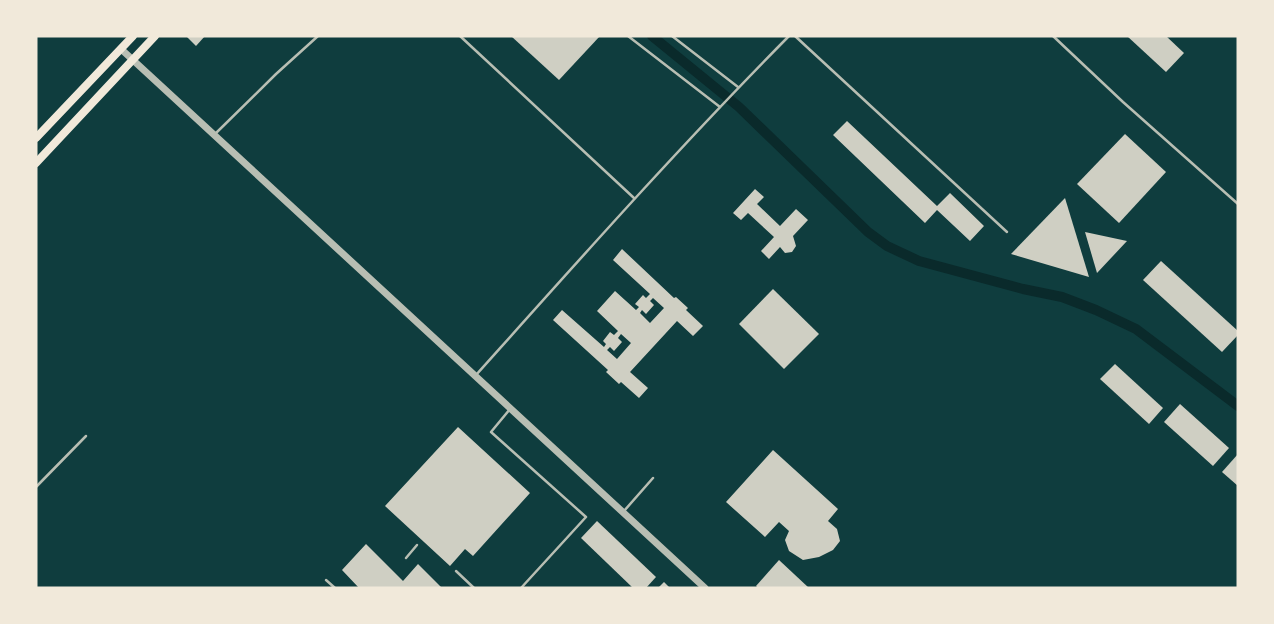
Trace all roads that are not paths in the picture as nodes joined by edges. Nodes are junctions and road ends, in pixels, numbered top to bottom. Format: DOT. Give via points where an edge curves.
graph roads {
  1 [pos="133,36"];
  2 [pos="155,36"];
  3 [pos="318,36"];
  4 [pos="460,36"];
  5 [pos="628,36"];
  6 [pos="672,36"];
  7 [pos="789,36"];
  8 [pos="795,36"];
  9 [pos="1053,36"];
  10 [pos="121,49"];
  11 [pos="133,60"];
  12 [pos="738,88"];
  13 [pos="720,107"];
  14 [pos="214,135"];
  15 [pos="36,138"];
  16 [pos="36,163"];
  17 [pos="634,198"];
  18 [pos="1238,204"];
  19 [pos="1007,232"];
  20 [pos="475,376"];
  21 [pos="510,409"];
  22 [pos="86,436"];
  23 [pos="653,478"];
  24 [pos="36,487"];
  25 [pos="622,512"];
  26 [pos="417,545"];
  27 [pos="406,558"];
  28 [pos="456,571"];
  29 [pos="326,580"];
  30 [pos="335,588"];
  31 [pos="474,588"];
  32 [pos="521,588"];
  33 [pos="705,588"];
  1 -- 10 [label="main road"];
  2 -- 11 [label="main road"];
  3 -- 14 [label="lane"];
  4 -- 17 [label="lane"];
  5 -- 13 [label="lane"];
  6 -- 12 [label="lane"];
  7 -- 12 [label="lane"];
  8 -- 19 [label="lane"];
  9 -- 18 [label="lane"];
  10 -- 11 [label="street"];
  10 -- 15 [label="main road"];
  11 -- 14 [label="street"];
  11 -- 16 [label="main road"];
  12 -- 13 [label="lane"];
  13 -- 17 [label="lane"];
  14 -- 20 [label="street"];
  17 -- 20 [label="lane"];
  20 -- 21 [label="street"];
  21 -- 25 [label="street"];
  21 -- 32 [label="lane" via="491,432 586,517"];
  22 -- 24 [label="lane"];
  23 -- 25 [label="lane"];
  25 -- 33 [label="street"];
  26 -- 27 [label="lane"];
  28 -- 31 [label="lane"];
  29 -- 30 [label="lane"];
}
